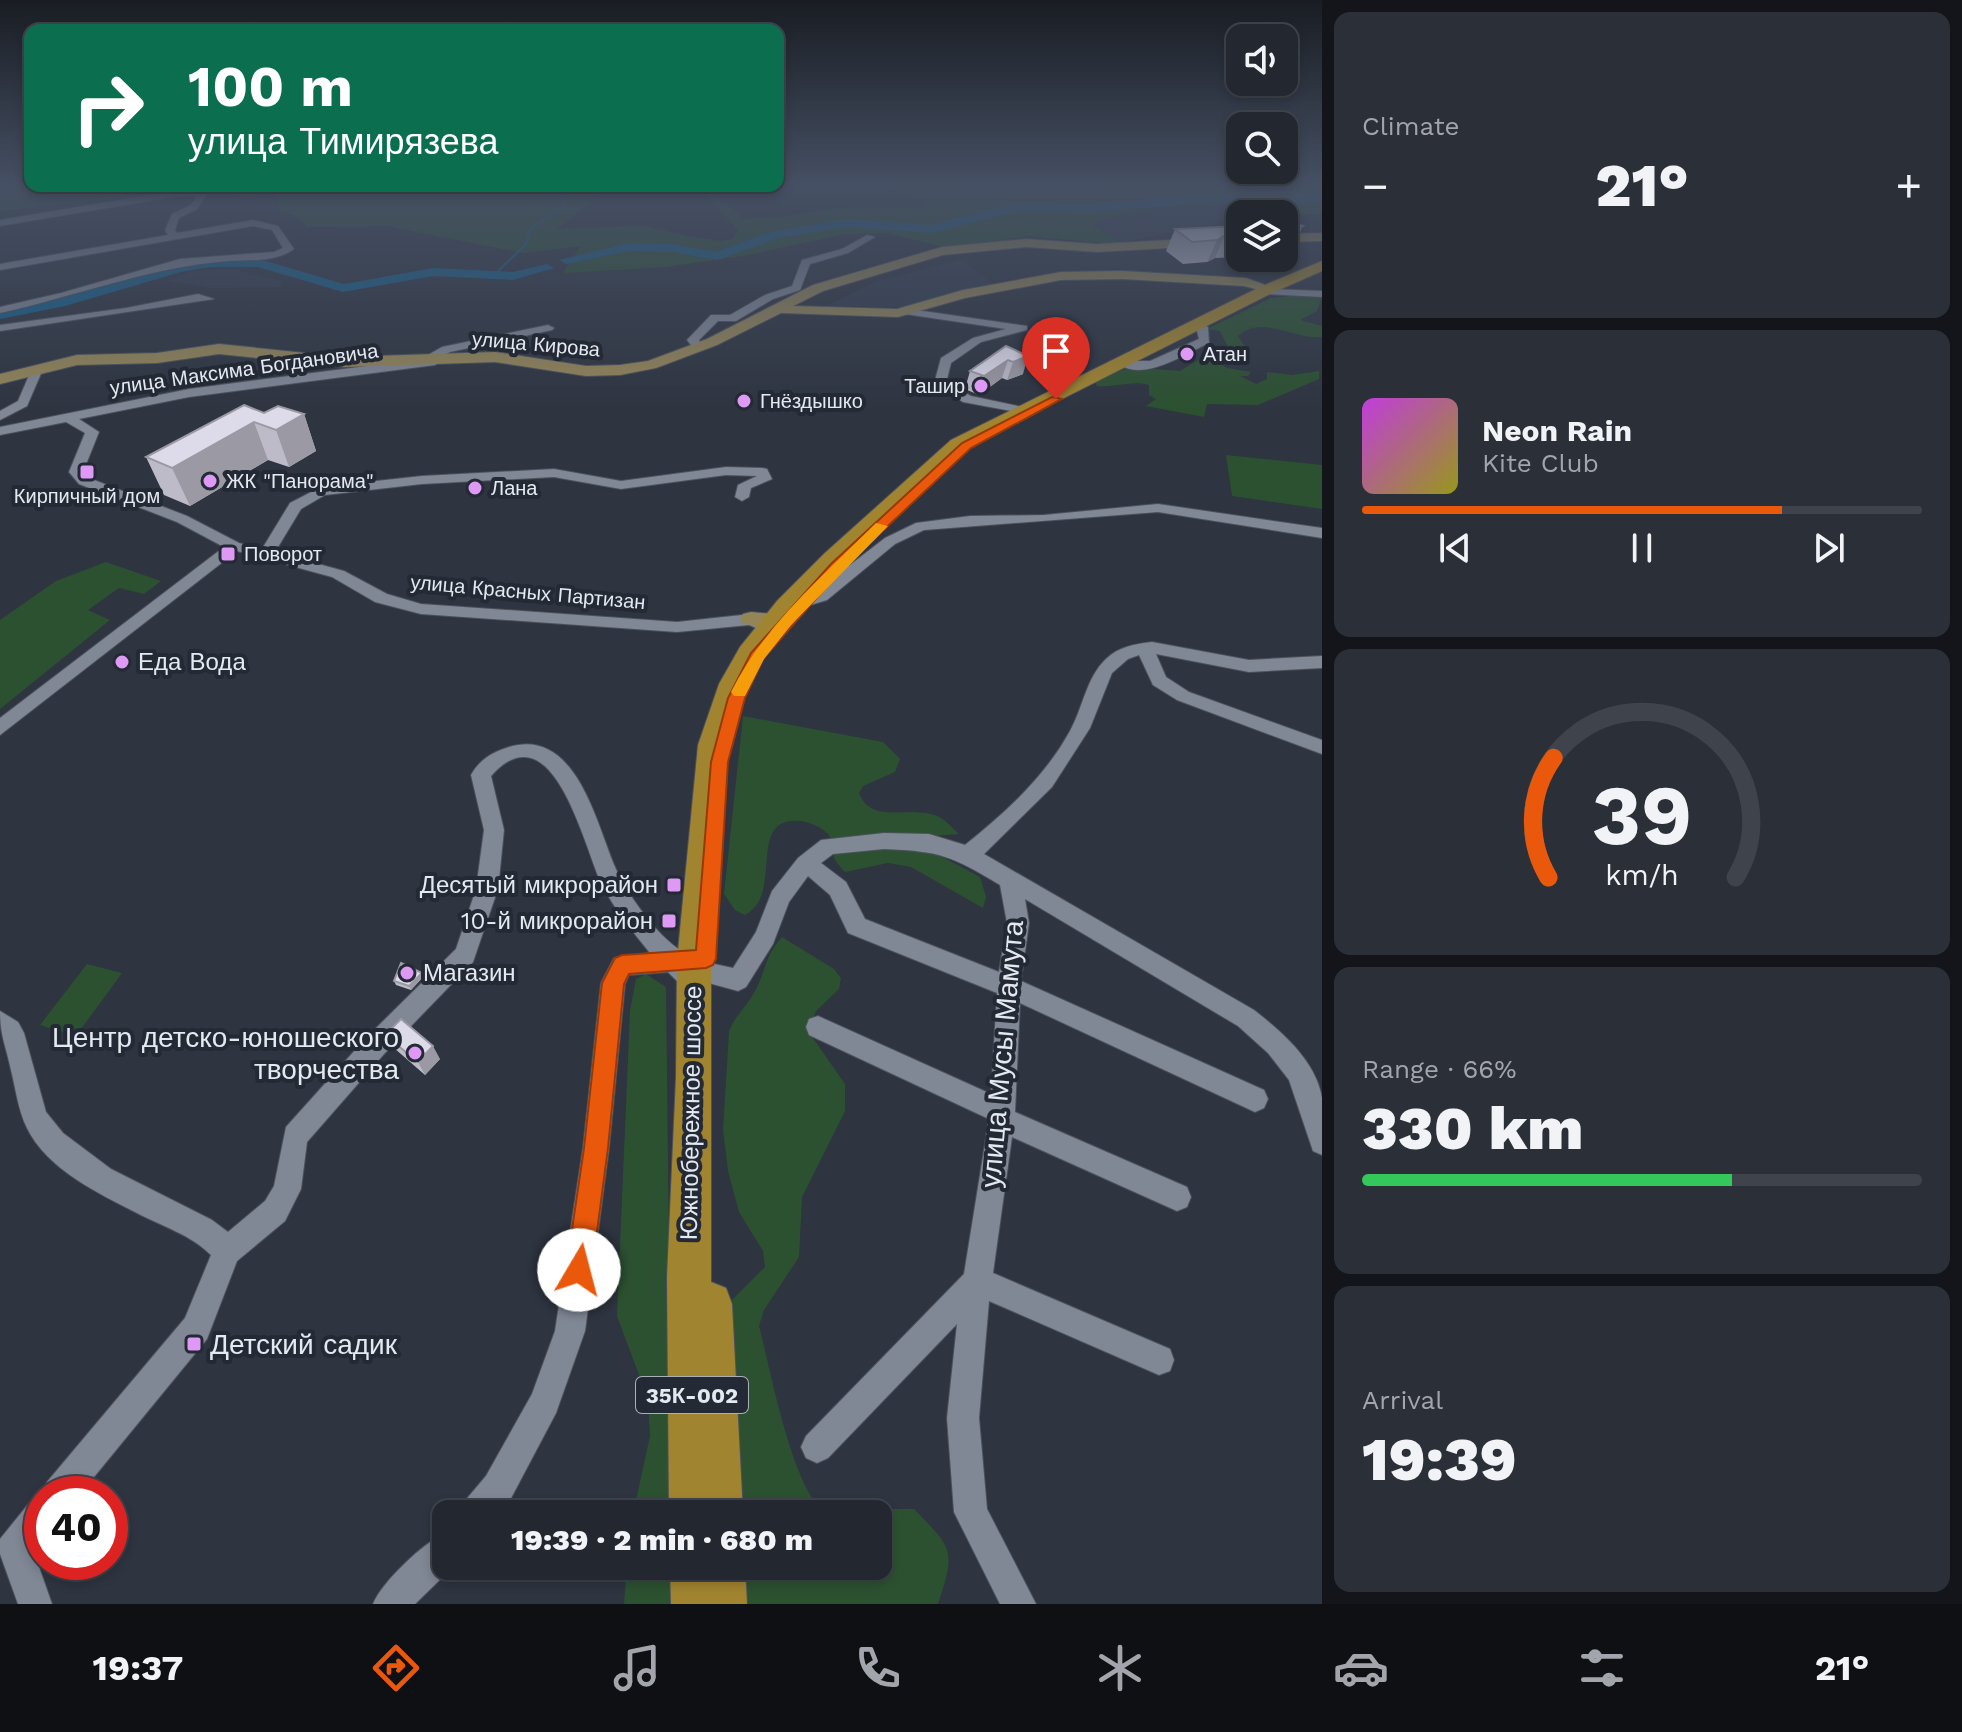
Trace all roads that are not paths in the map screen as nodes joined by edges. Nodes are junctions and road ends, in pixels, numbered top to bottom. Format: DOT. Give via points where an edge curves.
graph roads {
  1 [pos="35,261"];
  2 [pos="195,261"];
  3 [pos="810,261"];
  4 [pos="901,261"];
  5 [pos="0,267"];
  6 [pos="1321,268"];
  7 [pos="1272,292"];
  8 [pos="814,293"];
  9 [pos="1322,294"];
  10 [pos="209,299"];
  11 [pos="823,309"];
  12 [pos="0,310"];
  13 [pos="909,312"];
  14 [pos="771,313"];
  15 [pos="0,328"];
  16 [pos="548,328"];
  17 [pos="698,347"];
  18 [pos="435,359"];
  19 [pos="1133,360"];
  20 [pos="37,369"];
  21 [pos="0,379"];
  22 [pos="1022,411"];
  23 [pos="0,416"];
  24 [pos="67,417"];
  25 [pos="0,431"];
  26 [pos="742,497"];
  27 [pos="1322,533"];
  28 [pos="234,546"];
  29 [pos="267,553"];
  30 [pos="804,602"];
  31 [pos="759,629"];
  32 [pos="1145,649"];
  33 [pos="1322,662"];
  34 [pos="0,728"];
  35 [pos="1322,747"];
  36 [pos="968,855"];
  37 [pos="805,864"];
  38 [pos="1010,880"];
  39 [pos="694,963"];
  40 [pos="1009,987"];
  41 [pos="0,1022"];
  42 [pos="818,1027"];
  43 [pos="1255,1099"];
  44 [pos="1002,1116"];
  45 [pos="1322,1142"];
  46 [pos="1177,1197"];
  47 [pos="227,1251"];
  48 [pos="978,1281"];
  49 [pos="1159,1360"];
  50 [pos="817,1447"];
  51 [pos="74,1476"];
  52 [pos="488,1500"];
  53 [pos="694,1500"];
  54 [pos="717,1500"];
  55 [pos="24,1528"];
  56 [pos="7,1542"];
  57 [pos="432,1564"];
  58 [pos="696,1580"];
  59 [pos="720,1580"];
  60 [pos="35,1604"];
  61 [pos="390,1604"];
  62 [pos="697,1604"];
  63 [pos="721,1604"];
  64 [pos="1019,1604"];
  1 -- 5 [label="street"];
  2 -- 12 [label="street"];
  3 -- 17 [label="street" via="796,288 732,319 715,317 693,340"];
  4 -- 8 [label="main road"];
  6 -- 7 [label="highway, Южнобережное шоссе"];
  7 -- 9 [label="street"];
  7 -- 13 [label="main road" via="1246,282 1211,279 1061,276 954,296"];
  7 -- 19 [label="highway, Южнобережное шоссе"];
  7 -- 19 [label="highway, Южнобережное шоссе / 35К-002"];
  8 -- 11 [label="street" via="798,305"];
  8 -- 14 [label="main road"];
  10 -- 15 [label="street"];
  11 -- 13 [label="main road"];
  11 -- 14 [label="main road"];
  13 -- 22 [label="street" via="1023,328 977,340 945,361 940,384 967,399"];
  14 -- 17 [label="main road"];
  16 -- 18 [label="street, улица Максима Богдановича" via="446,349"];
  17 -- 18 [label="main road" via="618,380 602,373 494,359"];
  18 -- 20 [label="main road" via="326,361 219,349 157,358 77,360"];
  18 -- 24 [label="street, улица Максима Богдановича" via="189,393"];
  19 -- 22 [label="highway, Южнобережное шоссе / 35К-002"];
  19 -- 30 [label="highway, Южнобережное шоссе / 35К-002" via="966,446"];
  20 -- 21 [label="main road"];
  20 -- 23 [label="street" via="23,403"];
  22 -- 31 [label="highway, Южнобережное шоссе / 35К-002" via="958,444"];
  24 -- 25 [label="street, улица Максима Богдановича"];
  24 -- 28 [label="street, улица Красных Партизан" via="92,432 76,472 84,481 182,519"];
  26 -- 29 [label="street" via="745,485 765,479 762,472 726,471 621,485 554,473 357,486 321,491 295,506"];
  27 -- 30 [label="street" via="1158,508 958,521 921,526 890,541 821,596"];
  28 -- 29 [label="street, улица Красных Партизан"];
  28 -- 34 [label="street"];
  29 -- 31 [label="street, улица Красных Партизан" via="338,574 381,598 421,609"];
  30 -- 31 [label="highway, Южнобережное шоссе / 35К-002"];
  31 -- 39 [label="highway, Южнобережное шоссе / 35К-002" via="732,684 712,745"];
  32 -- 33 [label="street" via="1249,666"];
  32 -- 35 [label="street" via="1159,681 1183,696"];
  32 -- 36 [label="street" via="1122,655 1101,675 1082,727 1052,776 1022,810"];
  36 -- 37 [label="street" via="929,842 884,841 828,846"];
  36 -- 38 [label="street"];
  37 -- 39 [label="street" via="780,898 765,937 738,980"];
  37 -- 40 [label="street" via="835,882 856,926"];
  38 -- 40 [label="street, улица Мусы Мамута" via="1018,923"];
  38 -- 45 [label="street" via="1246,1018 1279,1044 1298,1069"];
  39 -- 47 [label="street" via="611,882 561,768 537,752 522,750 490,762 481,775 493,816 487,889 465,955 295,1136 287,1189 275,1211"];
  39 -- 52 [label="street" via="622,965 613,983 570,1331 545,1402"];
  39 -- 53 [label="highway, Южнобережное шоссе / 35К-002" via="689,1277"];
  39 -- 54 [label="highway, Южнобережное шоссе / 35К-002"];
  40 -- 43 [label="street"];
  40 -- 44 [label="street, улица Мусы Мамута"];
  41 -- 47 [label="street" via="15,1043 38,1125 68,1158 172,1217 212,1233"];
  42 -- 44 [label="street"];
  44 -- 46 [label="street"];
  44 -- 48 [label="street, улица Мусы Мамута"];
  47 -- 51 [label="street" via="196,1328"];
  48 -- 49 [label="street"];
  48 -- 50 [label="street"];
  48 -- 64 [label="street, улица Мусы Мамута" via="963,1418 971,1512"];
  55 -- 56 [label="street"];
  56 -- 60 [label="street"];
  57 -- 61 [label="street"];
  58 -- 62 [label="highway"];
  59 -- 63 [label="highway"];
}
